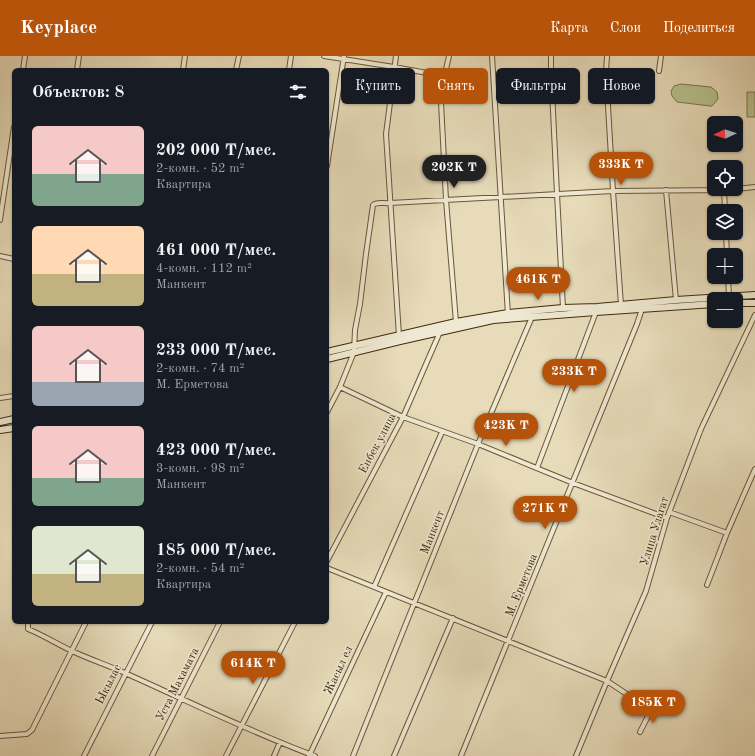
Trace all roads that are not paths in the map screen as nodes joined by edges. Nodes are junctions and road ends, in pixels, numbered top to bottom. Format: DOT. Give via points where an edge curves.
graph roads {
  1 [pos="25,56"];
  2 [pos="79,56"];
  3 [pos="185,56"];
  4 [pos="239,56"];
  5 [pos="291,56"];
  6 [pos="324,56"];
  7 [pos="396,56"];
  8 [pos="449,56"];
  9 [pos="492,56"];
  10 [pos="552,56"];
  11 [pos="607,56"];
  12 [pos="661,56"];
  13 [pos="344,58"];
  14 [pos="394,67"];
  15 [pos="23,68"];
  16 [pos="77,68"];
  17 [pos="183,68"];
  18 [pos="236,68"];
  19 [pos="289,68"];
  20 [pos="446,68"];
  21 [pos="659,71"];
  22 [pos="423,72"];
  23 [pos="441,104"];
  24 [pos="12,141"];
  25 [pos="329,153"];
  26 [pos="755,187"];
  27 [pos="743,188"];
  28 [pos="666,190"];
  29 [pos="707,190"];
  30 [pos="613,191"];
  31 [pos="557,194"];
  32 [pos="501,197"];
  33 [pos="446,200"];
  34 [pos="390,203"];
  35 [pos="0,220"];
  36 [pos="0,256"];
  37 [pos="12,258"];
  38 [pos="755,295"];
  39 [pos="743,296"];
  40 [pos="707,298"];
  41 [pos="676,300"];
  42 [pos="743,303"];
  43 [pos="755,303"];
  44 [pos="707,304"];
  45 [pos="621,305"];
  46 [pos="655,305"];
  47 [pos="563,308"];
  48 [pos="642,309"];
  49 [pos="596,312"];
  50 [pos="755,315"];
  51 [pos="508,316"];
  52 [pos="532,317"];
  53 [pos="456,322"];
  54 [pos="440,332"];
  55 [pos="399,336"];
  56 [pos="355,345"];
  57 [pos="329,352"];
  58 [pos="354,352"];
  59 [pos="329,358"];
  60 [pos="340,387"];
  61 [pos="12,396"];
  62 [pos="0,398"];
  63 [pos="329,408"];
  64 [pos="403,417"];
  65 [pos="12,419"];
  66 [pos="0,422"];
  67 [pos="12,428"];
  68 [pos="0,430"];
  69 [pos="442,432"];
  70 [pos="478,444"];
  71 [pos="537,468"];
  72 [pos="755,469"];
  73 [pos="573,483"];
  74 [pos="669,512"];
  75 [pos="667,518"];
  76 [pos="728,533"];
  77 [pos="329,557"];
  78 [pos="329,569"];
  79 [pos="707,585"];
  80 [pos="374,587"];
  81 [pos="386,592"];
  82 [pos="415,603"];
  83 [pos="453,618"];
  84 [pos="28,624"];
  85 [pos="85,624"];
  86 [pos="151,624"];
  87 [pos="219,624"];
  88 [pos="294,624"];
  89 [pos="508,641"];
  90 [pos="72,651"];
  91 [pos="125,673"];
  92 [pos="607,681"];
  93 [pos="181,700"];
  94 [pos="241,725"];
  95 [pos="640,732"];
  96 [pos="0,736"];
  97 [pos="280,742"];
  98 [pos="310,755"];
  99 [pos="84,756"];
  100 [pos="152,756"];
  101 [pos="226,756"];
  102 [pos="274,756"];
  103 [pos="315,756"];
  104 [pos="353,756"];
  105 [pos="394,756"];
  106 [pos="461,756"];
  107 [pos="576,756"];
  1 -- 15 [label="street"];
  2 -- 16 [label="street"];
  3 -- 17 [label="street"];
  4 -- 18 [label="street"];
  5 -- 19 [label="street"];
  6 -- 13 [label="street"];
  7 -- 14 [label="street"];
  8 -- 20 [label="street"];
  9 -- 32 [label="street"];
  10 -- 31 [label="street"];
  11 -- 30 [label="street"];
  12 -- 21 [label="street"];
  13 -- 14 [label="street"];
  13 -- 25 [label="street"];
  14 -- 22 [label="street"];
  14 -- 34 [label="street" via="386,134"];
  23 -- 33 [label="street"];
  24 -- 35 [label="street"];
  26 -- 27 [label="street"];
  28 -- 29 [label="street"];
  28 -- 30 [label="street"];
  28 -- 41 [label="street"];
  30 -- 31 [label="street"];
  30 -- 45 [label="street"];
  31 -- 32 [label="street"];
  31 -- 47 [label="street"];
  32 -- 33 [label="street"];
  32 -- 51 [label="street"];
  33 -- 34 [label="street"];
  33 -- 53 [label="street"];
  34 -- 55 [label="street"];
  34 -- 56 [label="street" via="377,202 373,205"];
  36 -- 37 [label="street"];
  38 -- 39 [label="main road"];
  40 -- 41 [label="main road"];
  41 -- 46 [label="main road"];
  42 -- 43 [label="main road"];
  44 -- 46 [label="main road"];
  45 -- 46 [label="main road"];
  45 -- 47 [label="main road"];
  46 -- 48 [label="main road"];
  47 -- 51 [label="main road"];
  48 -- 49 [label="main road"];
  48 -- 73 [label="street, М. Ерметова"];
  49 -- 52 [label="main road"];
  49 -- 71 [label="street"];
  50 -- 74 [label="street, Улица Улагат" via="701,429"];
  51 -- 52 [label="main road"];
  51 -- 53 [label="main road"];
  51 -- 54 [label="main road"];
  52 -- 70 [label="street, Манкент"];
  53 -- 55 [label="main road"];
  54 -- 58 [label="main road"];
  54 -- 64 [label="street, Енбек улица"];
  55 -- 56 [label="main road"];
  56 -- 57 [label="main road"];
  56 -- 58 [label="street"];
  58 -- 59 [label="main road"];
  58 -- 60 [label="street"];
  60 -- 63 [label="street"];
  60 -- 64 [label="street"];
  61 -- 62 [label="street"];
  64 -- 69 [label="street"];
  64 -- 77 [label="street, Енбек улица"];
  65 -- 66 [label="main road"];
  67 -- 68 [label="main road"];
  69 -- 70 [label="street"];
  69 -- 80 [label="street"];
  70 -- 71 [label="street"];
  70 -- 82 [label="street, Манкент"];
  71 -- 73 [label="street"];
  72 -- 76 [label="street"];
  73 -- 75 [label="street"];
  73 -- 89 [label="street, М. Ерметова"];
  74 -- 75 [label="street, Улица Улагат"];
  74 -- 76 [label="street"];
  75 -- 92 [label="street, Улица Улагат" via="646,591"];
  76 -- 79 [label="street"];
  78 -- 80 [label="street"];
  80 -- 81 [label="street"];
  81 -- 82 [label="street"];
  81 -- 98 [label="street, Жасыл ел"];
  82 -- 83 [label="street"];
  82 -- 104 [label="street, Манкент"];
  83 -- 89 [label="street"];
  83 -- 105 [label="street"];
  84 -- 90 [label="street" via="28,629"];
  85 -- 90 [label="street"];
  86 -- 91 [label="street, Ыкылас"];
  87 -- 93 [label="street, Уста Махамата"];
  88 -- 94 [label="street"];
  89 -- 92 [label="street"];
  89 -- 106 [label="street, М. Ерметова"];
  90 -- 91 [label="street"];
  90 -- 96 [label="street" via="32,730 27,734"];
  91 -- 93 [label="street"];
  91 -- 99 [label="street, Ыкылас"];
  92 -- 95 [label="street" via="651,710"];
  92 -- 107 [label="street, Улица Улагат"];
  93 -- 94 [label="street"];
  93 -- 100 [label="street, Уста Махамата"];
  94 -- 97 [label="street"];
  94 -- 101 [label="street"];
  97 -- 98 [label="street"];
  97 -- 102 [label="street"];
  98 -- 103 [label="street"];
}
